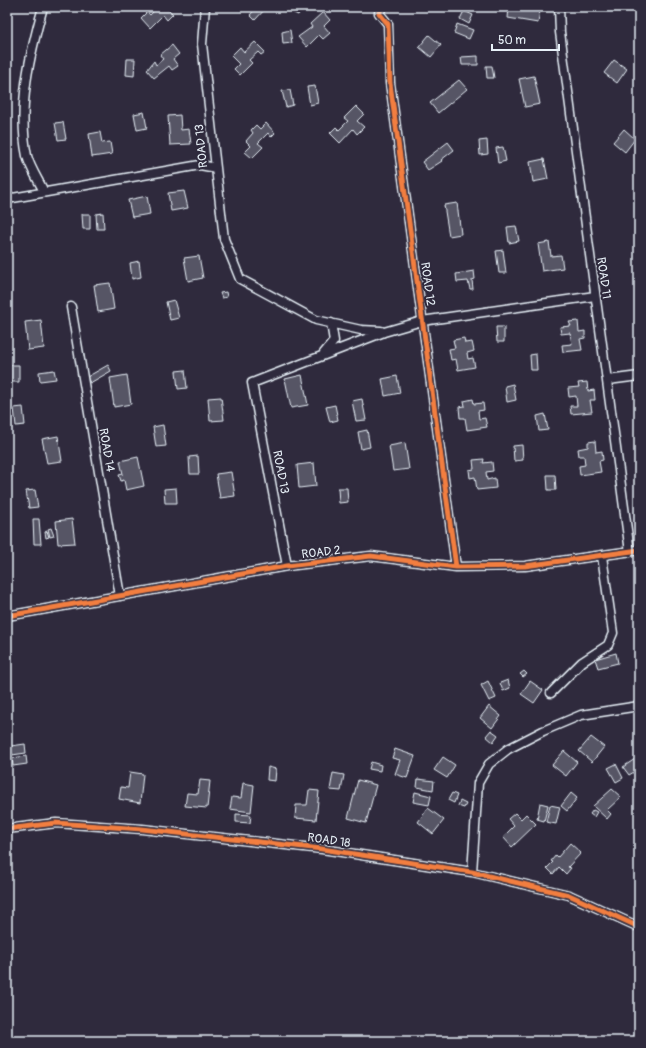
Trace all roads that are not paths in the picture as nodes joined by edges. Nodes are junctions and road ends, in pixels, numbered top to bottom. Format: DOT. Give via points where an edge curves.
graph roads {
  1 [pos="43,7"];
  2 [pos="204,7"];
  3 [pos="382,7"];
  4 [pos="559,7"];
  5 [pos="216,168"];
  6 [pos="44,192"];
  7 [pos="7,199"];
  8 [pos="594,296"];
  9 [pos="71,306"];
  10 [pos="422,321"];
  11 [pos="331,323"];
  12 [pos="384,332"];
  13 [pos="324,354"];
  14 [pos="639,376"];
  15 [pos="608,380"];
  16 [pos="639,550"];
  17 [pos="630,552"];
  18 [pos="602,556"];
  19 [pos="287,566"];
  20 [pos="456,567"];
  21 [pos="120,596"];
  22 [pos="7,616"];
  23 [pos="551,693"];
  24 [pos="639,706"];
  25 [pos="7,829"];
  26 [pos="472,872"];
  27 [pos="639,927"];
  1 -- 6 [label="street" via="30,53 23,118 27,157"];
  2 -- 5 [label="street, ROAD 13" via="202,44"];
  3 -- 10 [label="street, ROAD 12" via="379,13 388,24 390,83"];
  4 -- 8 [label="street, ROAD 11" via="560,32"];
  5 -- 6 [label="street" via="200,165"];
  5 -- 11 [label="street, ROAD 13" via="224,239 240,279 316,320"];
  6 -- 7 [label="street"];
  8 -- 10 [label="street"];
  8 -- 15 [label="street, ROAD 11"];
  9 -- 21 [label="street, ROAD 14"];
  10 -- 12 [label="street"];
  10 -- 20 [label="street, ROAD 12"];
  11 -- 12 [label="street" via="360,330"];
  11 -- 13 [label="street" via="334,341"];
  12 -- 13 [label="street"];
  13 -- 19 [label="street, ROAD 13" via="252,383"];
  14 -- 15 [label="street"];
  15 -- 17 [label="street, ROAD 11"];
  16 -- 17 [label="street, ROAD 2"];
  17 -- 18 [label="street, ROAD 2"];
  18 -- 20 [label="street, ROAD 2" via="525,566"];
  18 -- 23 [label="street" via="613,633 611,640 608,645 582,662"];
  19 -- 20 [label="street, ROAD 2" via="370,556"];
  19 -- 21 [label="street, ROAD 2"];
  21 -- 22 [label="street, ROAD 2"];
  24 -- 26 [label="street" via="581,715 508,749 489,764 478,783"];
  25 -- 26 [label="street, ROAD 18" via="56,823 142,829 322,849"];
  26 -- 27 [label="street, ROAD 18" via="569,895"];
}
